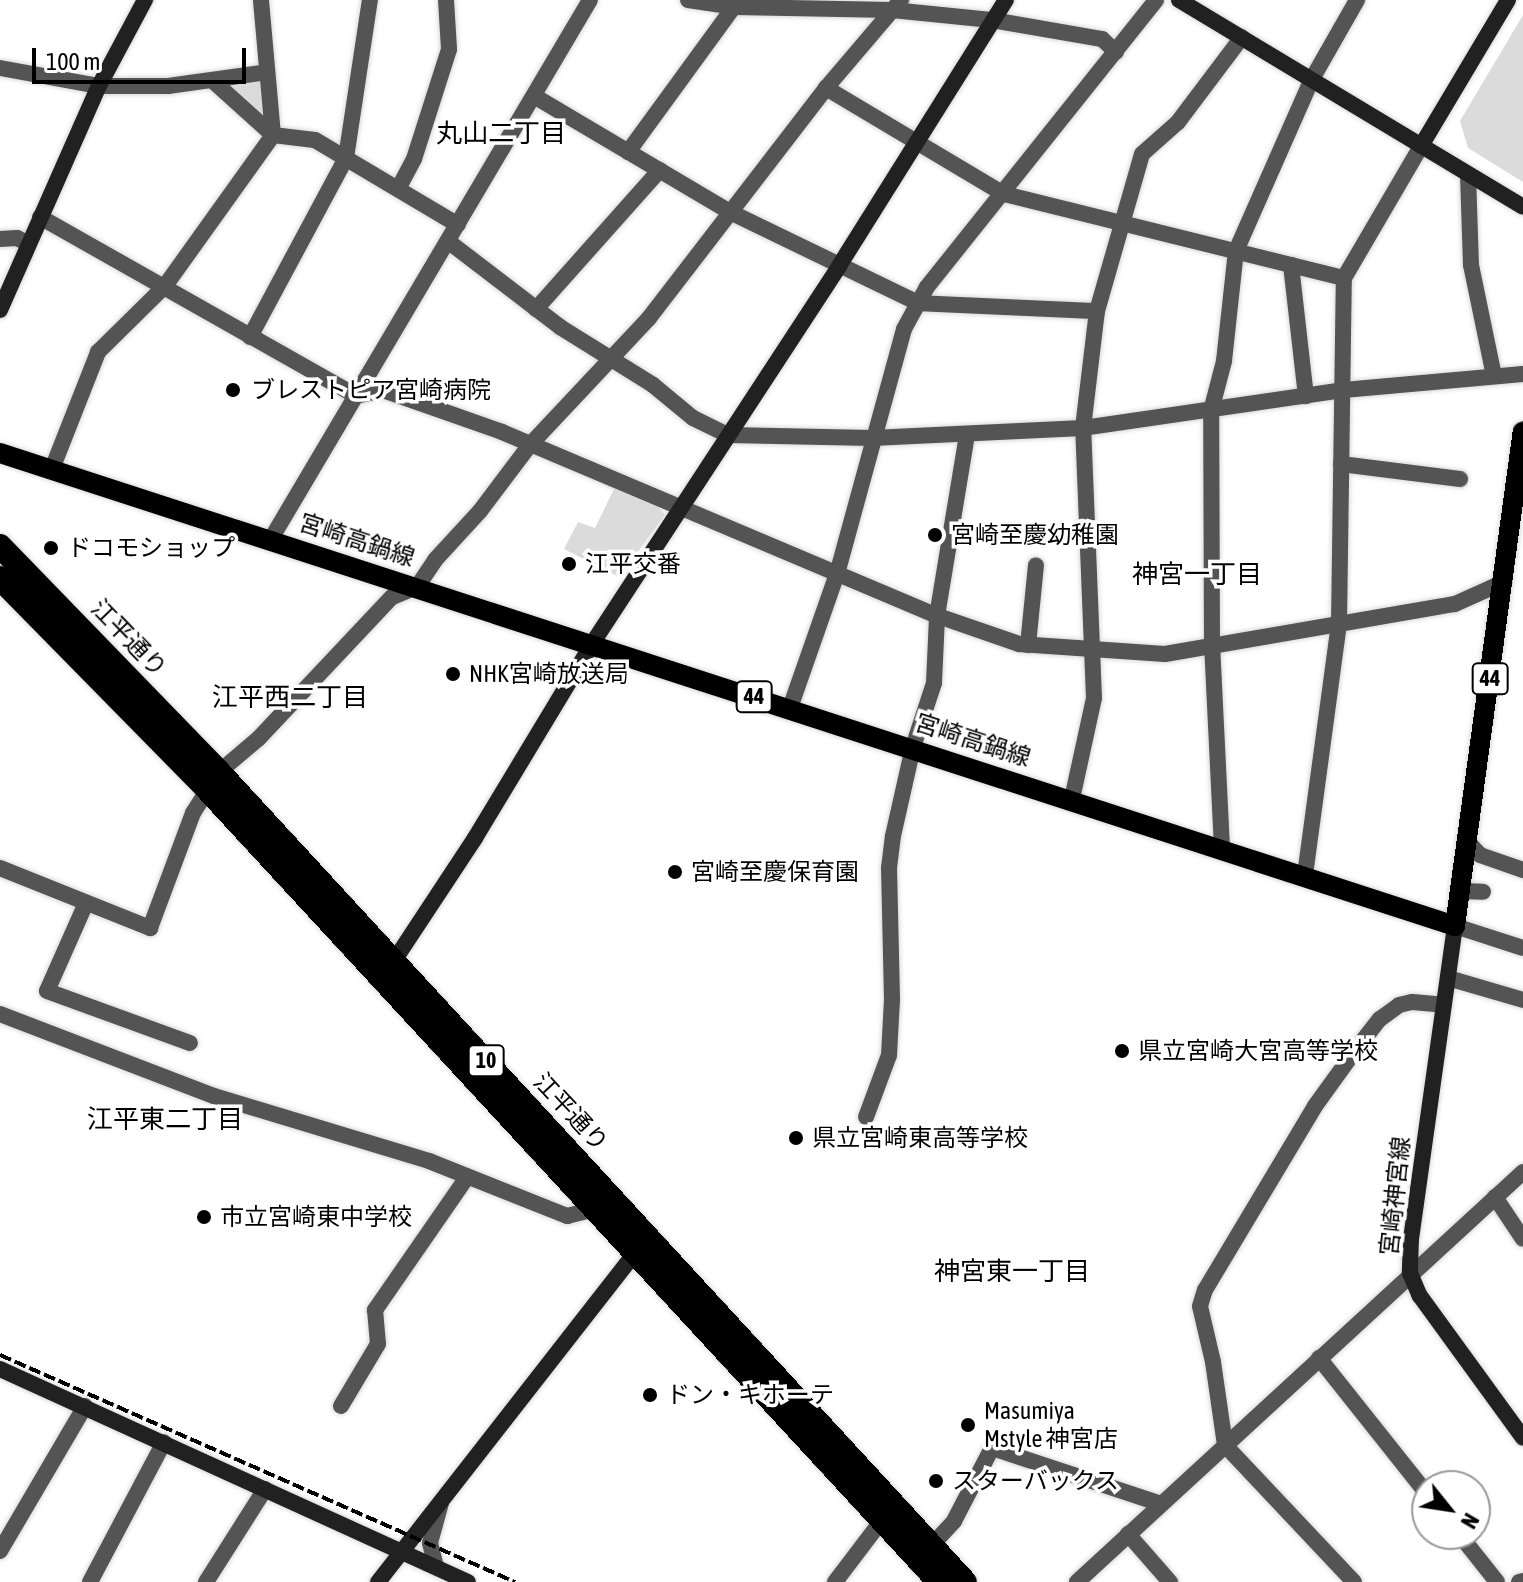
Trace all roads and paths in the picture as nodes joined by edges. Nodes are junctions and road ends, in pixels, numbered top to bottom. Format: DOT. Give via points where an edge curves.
graph roads {
  1 [pos="145,0"];
  2 [pos="261,0"];
  3 [pos="370,0"];
  4 [pos="446,0"];
  5 [pos="590,0"];
  6 [pos="688,0"];
  7 [pos="1006,0"];
  8 [pos="1156,0"];
  9 [pos="1179,0"];
  10 [pos="1356,0"];
  11 [pos="1508,0"];
  12 [pos="737,4"];
  13 [pos="896,5"];
  14 [pos="992,20"];
  15 [pos="1242,37"];
  16 [pos="1116,52"];
  17 [pos="0,68"];
  18 [pos="267,72"];
  19 [pos="1312,79"];
  20 [pos="213,81"];
  21 [pos="99,86"];
  22 [pos="826,88"];
  23 [pos="534,96"];
  24 [pos="273,135"];
  25 [pos="916,142"];
  26 [pos="1421,146"];
  27 [pos="628,152"];
  28 [pos="346,158"];
  29 [pos="660,170"];
  30 [pos="1468,175"];
  31 [pos="398,189"];
  32 [pos="1004,194"];
  33 [pos="1523,207"];
  34 [pos="730,212"];
  35 [pos="40,217"];
  36 [pos="1122,221"];
  37 [pos="458,225"];
  38 [pos="0,239"];
  39 [pos="449,242"];
  40 [pos="27,243"];
  41 [pos="1236,251"];
  42 [pos="1291,265"];
  43 [pos="839,266"];
  44 [pos="1344,278"];
  45 [pos="165,286"];
  46 [pos="918,303"];
  47 [pos="536,309"];
  48 [pos="0,310"];
  49 [pos="1097,311"];
  50 [pos="250,337"];
  51 [pos="607,359"];
  52 [pos="1523,374"];
  53 [pos="1494,376"];
  54 [pos="1343,390"];
  55 [pos="356,396"];
  56 [pos="1306,396"];
  57 [pos="1211,411"];
  58 [pos="1083,428"];
  59 [pos="1523,432"];
  60 [pos="967,434"];
  61 [pos="728,435"];
  62 [pos="872,438"];
  63 [pos="529,446"];
  64 [pos="5,457"];
  65 [pos="1341,464"];
  66 [pos="52,469"];
  67 [pos="1460,479"];
  68 [pos="1520,486"];
  69 [pos="679,508"];
  70 [pos="271,539"];
  71 [pos="0,546"];
  72 [pos="1036,565"];
  73 [pos="837,574"];
  74 [pos="0,578"];
  75 [pos="1504,582"];
  76 [pos="417,587"];
  77 [pos="937,616"];
  78 [pos="1339,624"];
  79 [pos="592,644"];
  80 [pos="1028,645"];
  81 [pos="1212,646"];
  82 [pos="1095,652"];
  83 [pos="790,708"];
  84 [pos="913,747"];
  85 [pos="214,781"];
  86 [pos="1072,799"];
  87 [pos="1467,841"];
  88 [pos="1222,848"];
  89 [pos="0,868"];
  90 [pos="1523,870"];
  91 [pos="1305,875"];
  92 [pos="1460,891"];
  93 [pos="1483,892"];
  94 [pos="86,903"];
  95 [pos="1455,926"];
  96 [pos="1523,948"];
  97 [pos="388,970"];
  98 [pos="1448,978"];
  99 [pos="1523,1000"];
  100 [pos="1444,1005"];
  101 [pos="0,1014"];
  102 [pos="190,1043"];
  103 [pos="866,1117"];
  104 [pos="1523,1172"];
  105 [pos="467,1177"];
  106 [pos="1495,1197"];
  107 [pos="595,1209"];
  108 [pos="1523,1239"];
  109 [pos="642,1246"];
  110 [pos="1410,1273"];
  111 [pos="1319,1358"];
  112 [pos="0,1369"];
  113 [pos="85,1406"];
  114 [pos="341,1406"];
  115 [pos="1523,1438"];
  116 [pos="164,1442"];
  117 [pos="1225,1445"];
  118 [pos="1411,1474"];
  119 [pos="265,1489"];
  120 [pos="442,1498"];
  121 [pos="1161,1504"];
  122 [pos="882,1520"];
  123 [pos="1128,1534"];
  124 [pos="931,1546"];
  125 [pos="1472,1550"];
  126 [pos="0,1551"];
  127 [pos="401,1552"];
  128 [pos="441,1574"];
  129 [pos="90,1582"];
  130 [pos="206,1582"];
  131 [pos="378,1582"];
  132 [pos="468,1582"];
  133 [pos="835,1582"];
  134 [pos="939,1582"];
  135 [pos="965,1582"];
  136 [pos="1077,1582"];
  137 [pos="1170,1582"];
  138 [pos="1354,1582"];
  139 [pos="1497,1582"];
  1 -- 21 [label="street"];
  2 -- 18 [label="street"];
  3 -- 28 [label="street"];
  4 -- 31 [label="street" via="449,49 414,159"];
  5 -- 23 [label="street"];
  6 -- 12 [label="street"];
  7 -- 14 [label="street"];
  8 -- 16 [label="street"];
  9 -- 15 [label="street"];
  10 -- 19 [label="street"];
  11 -- 26 [label="street"];
  12 -- 13 [label="street"];
  12 -- 27 [label="street"];
  13 -- 14 [label="street"];
  13 -- 22 [label="street"];
  14 -- 16 [label="street" via="1102,39"];
  14 -- 25 [label="street"];
  15 -- 19 [label="street"];
  15 -- 36 [label="street" via="1178,122 1142,154"];
  16 -- 32 [label="street"];
  17 -- 21 [label="street"];
  18 -- 20 [label="street"];
  18 -- 24 [label="street"];
  19 -- 26 [label="street"];
  19 -- 41 [label="street"];
  20 -- 21 [label="street"];
  20 -- 24 [label="street"];
  21 -- 35 [label="street"];
  22 -- 25 [label="street"];
  22 -- 34 [label="street"];
  23 -- 27 [label="street"];
  23 -- 37 [label="street"];
  24 -- 28 [label="street" via="315,140"];
  24 -- 45 [label="street"];
  25 -- 32 [label="street"];
  25 -- 43 [label="street"];
  26 -- 30 [label="street"];
  26 -- 44 [label="street"];
  27 -- 29 [label="street"];
  28 -- 31 [label="street"];
  28 -- 50 [label="street"];
  29 -- 34 [label="street"];
  29 -- 47 [label="street"];
  30 -- 33 [label="street"];
  30 -- 53 [label="street" via="1471,265"];
  31 -- 37 [label="street"];
  32 -- 36 [label="street"];
  32 -- 46 [label="street"];
  34 -- 43 [label="street"];
  34 -- 51 [label="street" via="649,318"];
  35 -- 40 [label="street"];
  35 -- 45 [label="street"];
  36 -- 41 [label="street"];
  36 -- 49 [label="street"];
  37 -- 39 [label="street"];
  38 -- 40 [label="street"];
  39 -- 47 [label="street"];
  39 -- 55 [label="street"];
  40 -- 48 [label="street"];
  41 -- 42 [label="street"];
  41 -- 57 [label="street" via="1224,361"];
  42 -- 44 [label="street"];
  42 -- 56 [label="street"];
  43 -- 46 [label="street"];
  43 -- 61 [label="street"];
  44 -- 54 [label="street"];
  45 -- 50 [label="street"];
  45 -- 66 [label="street" via="98,352"];
  46 -- 49 [label="street"];
  46 -- 62 [label="street" via="904,329"];
  47 -- 51 [label="street"];
  49 -- 58 [label="street"];
  50 -- 55 [label="street"];
  51 -- 61 [label="street" via="653,385 693,418"];
  51 -- 63 [label="street"];
  52 -- 53 [label="street"];
  53 -- 54 [label="street"];
  54 -- 56 [label="street"];
  54 -- 65 [label="street"];
  55 -- 63 [label="street" via="383,390"];
  55 -- 70 [label="street"];
  56 -- 57 [label="street"];
  57 -- 58 [label="street"];
  57 -- 81 [label="street"];
  58 -- 60 [label="street"];
  58 -- 82 [label="street"];
  59 -- 68 [label="main road, 44"];
  60 -- 62 [label="street"];
  60 -- 77 [label="street"];
  61 -- 62 [label="street"];
  61 -- 69 [label="street"];
  62 -- 73 [label="street"];
  63 -- 69 [label="street"];
  63 -- 76 [label="street"];
  64 -- 66 [label="main road, 宮崎高鍋線 / 44"];
  65 -- 67 [label="street"];
  65 -- 78 [label="street"];
  66 -- 70 [label="main road, 宮崎高鍋線 / 44"];
  68 -- 75 [label="main road, 44"];
  69 -- 73 [label="street"];
  69 -- 79 [label="street"];
  70 -- 76 [label="main road, 宮崎高鍋線 / 44"];
  71 -- 85 [label="highway, 江平通り / 10"];
  72 -- 80 [label="street"];
  73 -- 77 [label="street"];
  73 -- 83 [label="street"];
  74 -- 85 [label="highway, 江平通り / 10"];
  75 -- 78 [label="street" via="1455,604"];
  75 -- 87 [label="main road, 44"];
  76 -- 79 [label="main road, 宮崎高鍋線 / 44"];
  76 -- 85 [label="street" via="392,597"];
  77 -- 80 [label="street"];
  77 -- 84 [label="street" via="934,683"];
  78 -- 81 [label="street"];
  78 -- 91 [label="street"];
  79 -- 83 [label="main road, 宮崎高鍋線 / 44"];
  79 -- 97 [label="street"];
  80 -- 82 [label="street"];
  81 -- 82 [label="street" via="1165,654"];
  81 -- 88 [label="street"];
  82 -- 86 [label="street" via="1094,698"];
  83 -- 84 [label="main road, 宮崎高鍋線 / 44"];
  84 -- 86 [label="main road, 宮崎高鍋線 / 44"];
  84 -- 103 [label="street" via="889,868 889,1055"];
  85 -- 94 [label="street" via="193,813 150,928"];
  85 -- 97 [label="highway, 江平通り / 10"];
  86 -- 88 [label="main road, 宮崎高鍋線 / 44"];
  87 -- 90 [label="street" via="1480,855"];
  87 -- 92 [label="main road, 44"];
  88 -- 91 [label="main road, 宮崎高鍋線 / 44"];
  89 -- 94 [label="street"];
  91 -- 95 [label="main road, 宮崎高鍋線 / 44"];
  92 -- 93 [label="street"];
  92 -- 95 [label="main road, 44"];
  94 -- 102 [label="street" via="47,991"];
  95 -- 96 [label="street"];
  95 -- 98 [label="street, 宮崎神宮線"];
  97 -- 107 [label="highway, 江平通り / 10"];
  97 -- 109 [label="highway, 江平通り / 10"];
  98 -- 99 [label="street"];
  98 -- 100 [label="street, 宮崎神宮線"];
  100 -- 110 [label="street, 宮崎神宮線"];
  100 -- 117 [label="street" via="1412,1002 1380,1019 1315,1106 1205,1290 1200,1306"];
  101 -- 105 [label="street" via="214,1096"];
  104 -- 106 [label="street"];
  105 -- 107 [label="street" via="567,1216"];
  105 -- 114 [label="street" via="375,1310 378,1344"];
  106 -- 108 [label="street"];
  106 -- 110 [label="street"];
  107 -- 109 [label="highway, 江平通り / 10"];
  109 -- 120 [label="street"];
  109 -- 122 [label="highway, 江平通り / 10"];
  109 -- 124 [label="highway, 江平通り / 10"];
  110 -- 111 [label="street"];
  110 -- 115 [label="street, 宮崎神宮線" via="1420,1296"];
  111 -- 117 [label="street"];
  111 -- 118 [label="street"];
  112 -- 113 [label="street"];
  113 -- 116 [label="street"];
  113 -- 126 [label="street"];
  116 -- 119 [label="street"];
  116 -- 129 [label="street"];
  117 -- 121 [label="street"];
  117 -- 138 [label="street"];
  119 -- 127 [label="street"];
  119 -- 130 [label="street"];
  120 -- 127 [label="street"];
  120 -- 128 [label="street" via="430,1543"];
  121 -- 123 [label="street"];
  121 -- 124 [label="street" via="992,1448 954,1521"];
  122 -- 133 [label="street"];
  122 -- 134 [label="highway, 江平通り / 10"];
  123 -- 136 [label="street"];
  123 -- 137 [label="street"];
  124 -- 135 [label="highway, 江平通り / 10"];
  125 -- 139 [label="street"];
  127 -- 128 [label="street"];
  127 -- 131 [label="street"];
  128 -- 132 [label="street"];
}
